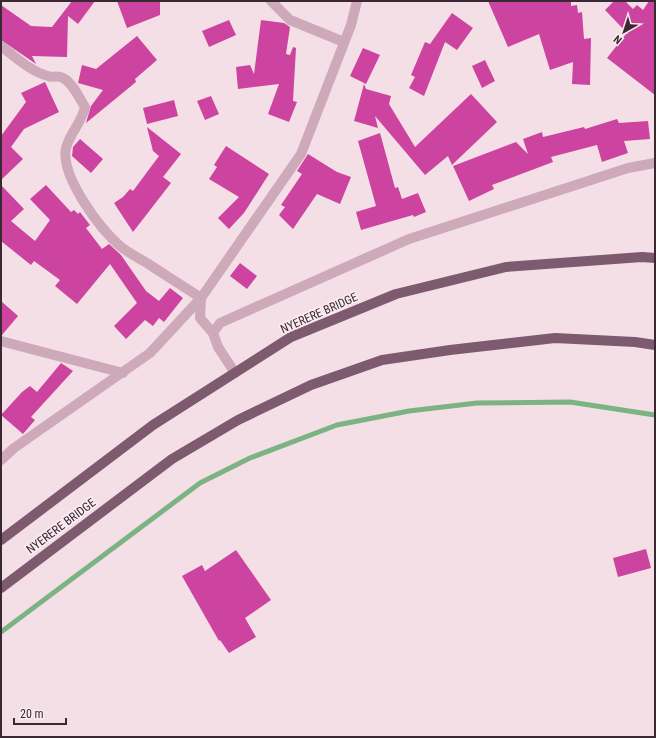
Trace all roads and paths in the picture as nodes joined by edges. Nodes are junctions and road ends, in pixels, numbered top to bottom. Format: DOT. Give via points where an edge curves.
graph roads {
  1 [pos="271,1"];
  2 [pos="357,1"];
  3 [pos="344,42"];
  4 [pos="1,46"];
  5 [pos="655,163"];
  6 [pos="655,258"];
  7 [pos="201,298"];
  8 [pos="213,333"];
  9 [pos="1,341"];
  10 [pos="655,345"];
  11 [pos="123,373"];
  12 [pos="235,373"];
  13 [pos="1,460"];
  14 [pos="1,540"];
  15 [pos="1,588"];
  1 -- 3 [label="street" via="290,20"];
  2 -- 3 [label="street"];
  3 -- 7 [label="street" via="301,154"];
  4 -- 7 [label="street" via="21,62 49,77 62,77 69,82 85,107 66,149 66,167 80,196 93,215 121,246"];
  5 -- 8 [label="street" via="628,168 409,239 237,314 220,323"];
  6 -- 12 [label="main road, NYERERE BRIDGE" via="506,267 396,294 291,337"];
  7 -- 8 [label="street" via="200,318"];
  7 -- 11 [label="street" via="150,353"];
  8 -- 12 [label="street" via="218,347"];
  9 -- 11 [label="street"];
  10 -- 15 [label="main road, NYERERE BRIDGE" via="556,338 450,350 382,360 311,385 238,420 172,459"];
  11 -- 13 [label="street" via="14,448"];
  12 -- 14 [label="main road, NYERERE BRIDGE" via="153,425"];
}
